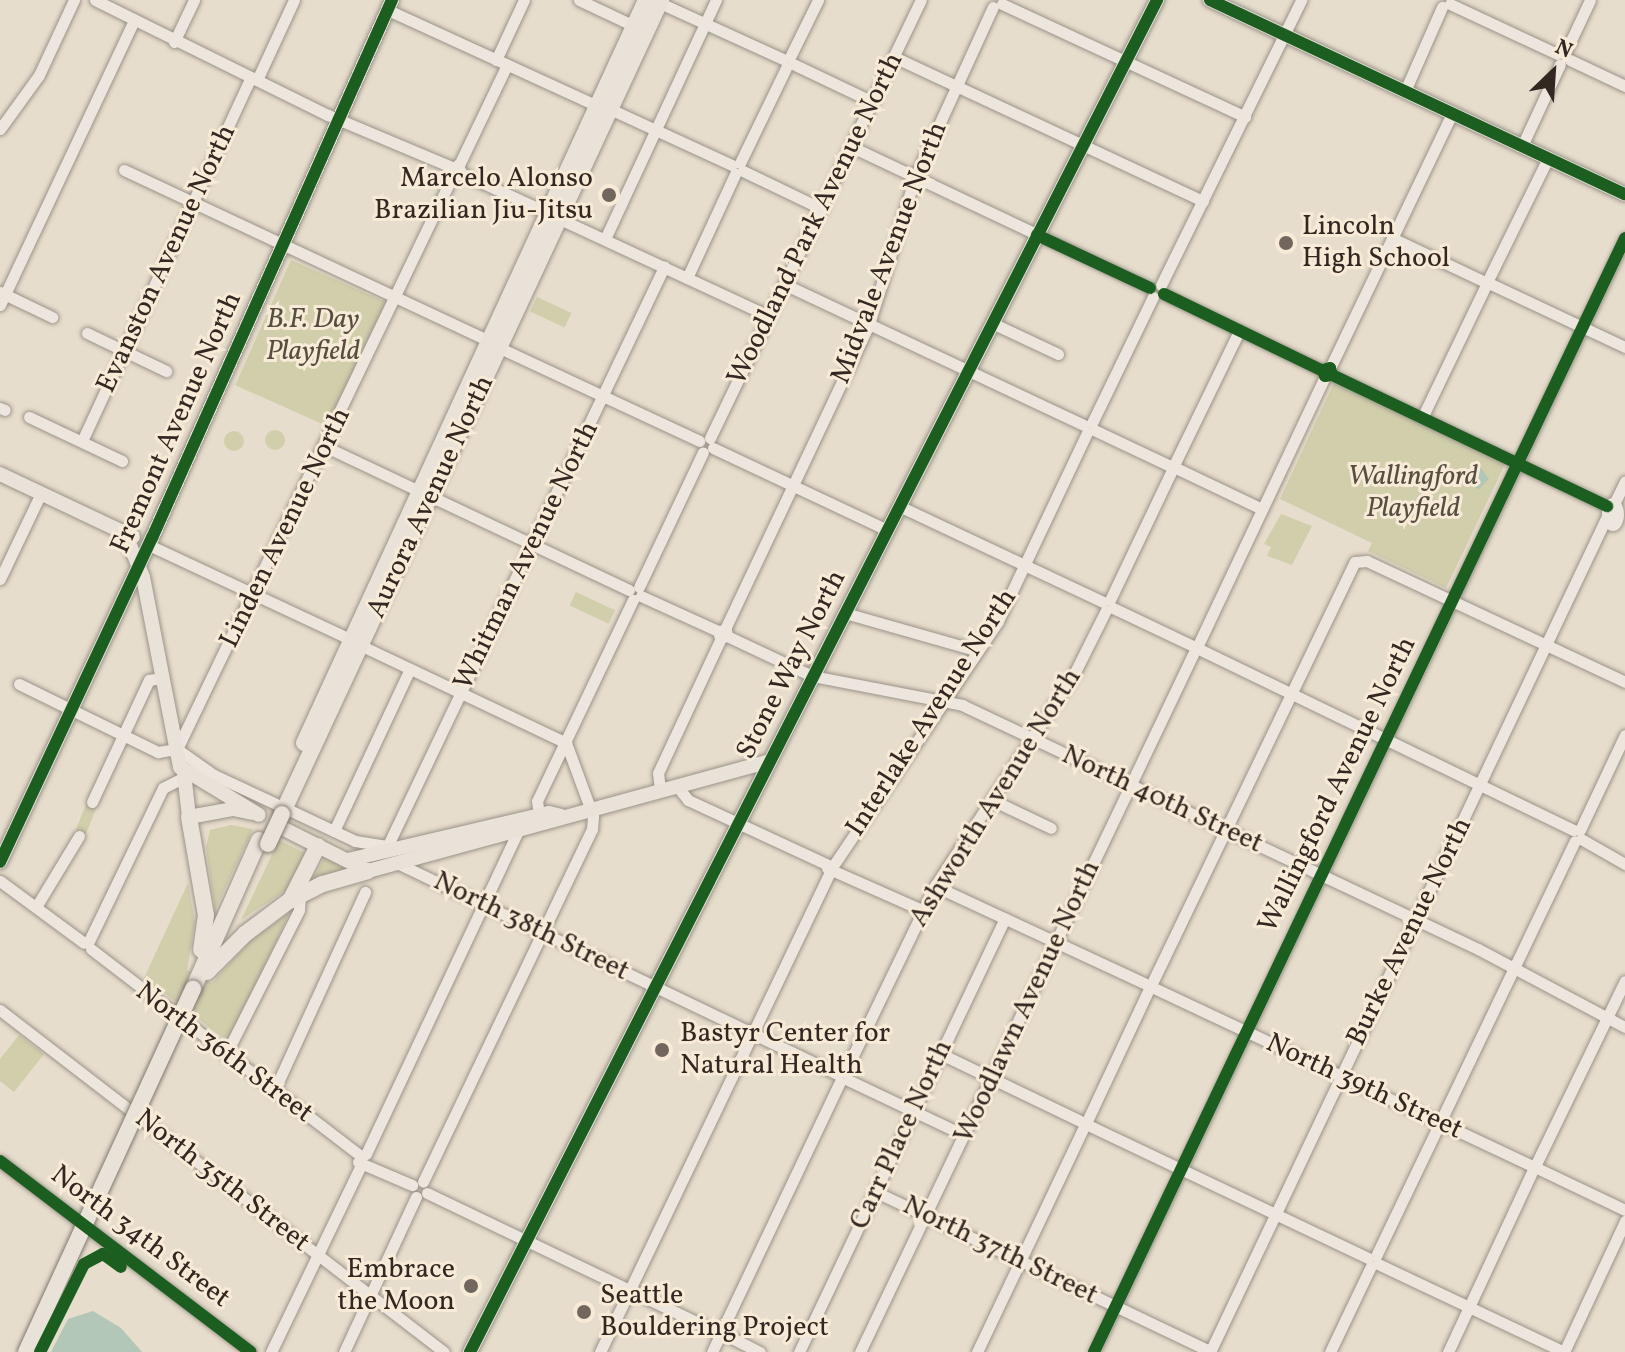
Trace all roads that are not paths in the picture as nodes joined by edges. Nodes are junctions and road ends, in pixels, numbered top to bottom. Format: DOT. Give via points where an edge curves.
graph roads {
  1 [pos="74,0"];
  2 [pos="95,0"];
  3 [pos="194,0"];
  4 [pos="294,0"];
  5 [pos="524,0"];
  6 [pos="579,0"];
  7 [pos="716,0"];
  8 [pos="818,0"];
  9 [pos="921,0"];
  10 [pos="1157,0"];
  11 [pos="1210,0"];
  12 [pos="1301,0"];
  13 [pos="1590,0"];
  14 [pos="656,1"];
  15 [pos="997,3"];
  16 [pos="1445,3"];
  17 [pos="390,5"];
  18 [pos="133,22"];
  19 [pos="705,24"];
  20 [pos="634,26"];
  21 [pos="1285,33"];
  22 [pos="174,42"];
  23 [pos="894,57"];
  24 [pos="1563,57"];
  25 [pos="1126,61"];
  26 [pos="788,62"];
  27 [pos="502,63"];
  28 [pos="254,79"];
  29 [pos="955,85"];
  30 [pos="1625,86"];
  31 [pos="1405,91"];
  32 [pos="873,102"];
  33 [pos="604,107"];
  34 [pos="4,113"];
  35 [pos="1452,113"];
  36 [pos="1245,117"];
  37 [pos="340,118"];
  38 [pos="0,129"];
  39 [pos="655,129"];
  40 [pos="1083,144"];
  41 [pos="1522,146"];
  42 [pos="852,147"];
  43 [pos="1548,158"];
  44 [pos="738,168"];
  45 [pos="124,170"];
  46 [pos="456,170"];
  47 [pos="915,177"];
  48 [pos="1625,193"];
  49 [pos="1203,201"];
  50 [pos="193,202"];
  51 [pos="822,209"];
  52 [pos="554,216"];
  53 [pos="1037,235"];
  54 [pos="1392,238"];
  55 [pos="1625,238"];
  56 [pos="605,239"];
  57 [pos="284,245"];
  58 [pos="664,267"];
  59 [pos="687,278"];
  60 [pos="1487,282"];
  61 [pos="786,285"];
  62 [pos="1157,291"];
  63 [pos="2,297"];
  64 [pos="395,297"];
  65 [pos="769,316"];
  66 [pos="52,317"];
  67 [pos="992,323"];
  68 [pos="869,324"];
  69 [pos="1583,327"];
  70 [pos="1239,331"];
  71 [pos="87,333"];
  72 [pos="494,344"];
  73 [pos="1625,347"];
  74 [pos="124,351"];
  75 [pos="1058,354"];
  76 [pos="968,370"];
  77 [pos="166,371"];
  78 [pos="1327,373"];
  79 [pos="603,396"];
  80 [pos="29,417"];
  81 [pos="1422,418"];
  82 [pos="1089,428"];
  83 [pos="82,441"];
  84 [pos="706,445"];
  85 [pos="326,447"];
  86 [pos="122,461"];
  87 [pos="1518,463"];
  88 [pos="1173,467"];
  89 [pos="0,474"];
  90 [pos="1625,481"];
  91 [pos="793,485"];
  92 [pos="41,493"];
  93 [pos="425,493"];
  94 [pos="899,506"];
  95 [pos="1262,509"];
  96 [pos="1614,509"];
  97 [pos="887,530"];
  98 [pos="125,533"];
  99 [pos="149,545"];
  100 [pos="533,545"];
  101 [pos="140,565"];
  102 [pos="1025,566"];
  103 [pos="0,579"];
  104 [pos="635,593"];
  105 [pos="255,594"];
  106 [pos="1452,601"];
  107 [pos="1108,605"];
  108 [pos="149,608"];
  109 [pos="118,610"];
  110 [pos="845,613"];
  111 [pos="723,634"];
  112 [pos="357,643"];
  113 [pos="1548,645"];
  114 [pos="1196,648"];
  115 [pos="978,651"];
  116 [pos="410,669"];
  117 [pos="812,676"];
  118 [pos="162,678"];
  119 [pos="1625,682"];
  120 [pos="19,684"];
  121 [pos="461,693"];
  122 [pos="1291,693"];
  123 [pos="947,700"];
  124 [pos="71,710"];
  125 [pos="124,735"];
  126 [pos="1625,735"];
  127 [pos="1031,738"];
  128 [pos="1386,739"];
  129 [pos="566,743"];
  130 [pos="177,749"];
  131 [pos="770,761"];
  132 [pos="182,776"];
  133 [pos="1482,783"];
  134 [pos="1131,785"];
  135 [pos="677,786"];
  136 [pos="660,789"];
  137 [pos="992,800"];
  138 [pos="92,802"];
  139 [pos="591,808"];
  140 [pos="276,813"];
  141 [pos="539,815"];
  142 [pos="561,816"];
  143 [pos="189,817"];
  144 [pos="739,822"];
  145 [pos="1051,828"];
  146 [pos="1226,830"];
  147 [pos="334,831"];
  148 [pos="518,831"];
  149 [pos="1577,835"];
  150 [pos="79,836"];
  151 [pos="318,846"];
  152 [pos="395,853"];
  153 [pos="348,860"];
  154 [pos="0,862"];
  155 [pos="1625,864"];
  156 [pos="833,868"];
  157 [pos="368,871"];
  158 [pos="1321,875"];
  159 [pos="0,881"];
  160 [pos="935,886"];
  161 [pos="365,892"];
  162 [pos="295,898"];
  163 [pos="483,905"];
  164 [pos="36,907"];
  165 [pos="922,910"];
  166 [pos="1005,919"];
  167 [pos="1417,920"];
  168 [pos="543,933"];
  169 [pos="1056,942"];
  170 [pos="88,944"];
  171 [pos="203,970"];
  172 [pos="1514,970"];
  173 [pos="1625,981"];
  174 [pos="1151,986"];
  175 [pos="655,987"];
  176 [pos="0,1010"];
  177 [pos="1607,1018"];
  178 [pos="183,1021"];
  179 [pos="1625,1027"];
  180 [pos="1246,1032"];
  181 [pos="753,1034"];
  182 [pos="226,1054"];
  183 [pos="941,1054"];
  184 [pos="842,1077"];
  185 [pos="1340,1077"];
  186 [pos="991,1078"];
  187 [pos="274,1091"];
  188 [pos="914,1111"];
  189 [pos="139,1117"];
  190 [pos="1441,1123"];
  191 [pos="1085,1124"];
  192 [pos="964,1135"];
  193 [pos="364,1159"];
  194 [pos="0,1161"];
  195 [pos="1535,1167"];
  196 [pos="1181,1169"];
  197 [pos="420,1189"];
  198 [pos="876,1192"];
  199 [pos="1276,1214"];
  200 [pos="1625,1214"];
  201 [pos="926,1216"];
  202 [pos="88,1228"];
  203 [pos="527,1241"];
  204 [pos="319,1256"];
  205 [pos="1021,1261"];
  206 [pos="1373,1261"];
  207 [pos="630,1290"];
  208 [pos="370,1295"];
  209 [pos="1116,1307"];
  210 [pos="1470,1307"];
  211 [pos="720,1333"];
  212 [pos="26,1352"];
  213 [pos="251,1352"];
  214 [pos="271,1352"];
  215 [pos="344,1352"];
  216 [pos="444,1352"];
  217 [pos="470,1352"];
  218 [pos="600,1352"];
  219 [pos="712,1352"];
  220 [pos="760,1352"];
  221 [pos="799,1352"];
  222 [pos="860,1352"];
  223 [pos="977,1352"];
  224 [pos="1094,1352"];
  225 [pos="1210,1352"];
  226 [pos="1330,1352"];
  227 [pos="1448,1352"];
  228 [pos="1564,1352"];
  1 -- 34 [label="street" via="41,71"];
  2 -- 18 [label="street"];
  3 -- 22 [label="street"];
  4 -- 28 [label="street, Evanston Avenue North"];
  5 -- 27 [label="street, Linden Avenue North"];
  6 -- 20 [label="street"];
  7 -- 19 [label="street"];
  8 -- 26 [label="street"];
  9 -- 23 [label="street, Woodland Park Avenue North"];
  10 -- 25 [label="main road, Stone Way North"];
  11 -- 21 [label="main road"];
  12 -- 21 [label="street, Interlake Avenue North"];
  13 -- 24 [label="street"];
  14 -- 19 [label="street"];
  14 -- 20 [label="highway, Aurora Avenue North"];
  14 -- 33 [label="highway, Aurora Avenue North"];
  15 -- 25 [label="street"];
  15 -- 29 [label="street, Midvale Avenue North"];
  16 -- 24 [label="street"];
  16 -- 31 [label="street"];
  17 -- 27 [label="street"];
  17 -- 37 [label="main road, Fremont Avenue North"];
  18 -- 22 [label="street"];
  18 -- 63 [label="street"];
  19 -- 26 [label="street"];
  19 -- 39 [label="street"];
  20 -- 33 [label="highway, Aurora Avenue North"];
  21 -- 31 [label="main road"];
  21 -- 36 [label="street, Interlake Avenue North"];
  22 -- 28 [label="street"];
  23 -- 29 [label="street"];
  23 -- 32 [label="street, Woodland Park Avenue North"];
  24 -- 30 [label="street"];
  24 -- 41 [label="street"];
  25 -- 36 [label="street"];
  25 -- 40 [label="main road, Stone Way North"];
  26 -- 32 [label="street"];
  26 -- 44 [label="street"];
  27 -- 33 [label="street"];
  27 -- 46 [label="street, Linden Avenue North"];
  28 -- 37 [label="street"];
  28 -- 50 [label="street, Evanston Avenue North"];
  29 -- 40 [label="street"];
  29 -- 47 [label="street, Midvale Avenue North"];
  31 -- 35 [label="main road"];
  32 -- 42 [label="street, Woodland Park Avenue North"];
  33 -- 39 [label="street"];
  33 -- 52 [label="highway, Aurora Avenue North"];
  34 -- 38 [label="street"];
  35 -- 41 [label="main road"];
  35 -- 54 [label="street, Woodlawn Avenue North"];
  36 -- 49 [label="street, Interlake Avenue North"];
  37 -- 46 [label="street"];
  37 -- 57 [label="main road, Fremont Avenue North"];
  39 -- 44 [label="street"];
  39 -- 56 [label="street"];
  40 -- 49 [label="street"];
  40 -- 53 [label="main road, Stone Way North"];
  41 -- 43 [label="main road"];
  42 -- 47 [label="street"];
  42 -- 51 [label="street, Woodland Park Avenue North"];
  43 -- 48 [label="main road"];
  43 -- 60 [label="street"];
  44 -- 51 [label="street"];
  44 -- 59 [label="street"];
  45 -- 50 [label="street"];
  46 -- 52 [label="street"];
  46 -- 64 [label="street, Linden Avenue North"];
  47 -- 53 [label="street"];
  47 -- 68 [label="street, Midvale Avenue North"];
  49 -- 62 [label="street, Interlake Avenue North"];
  50 -- 57 [label="street"];
  50 -- 74 [label="street, Evanston Avenue North"];
  51 -- 61 [label="street, Woodland Park Avenue North"];
  52 -- 56 [label="street"];
  52 -- 72 [label="highway, Aurora Avenue North"];
  53 -- 62 [label="street"];
  53 -- 67 [label="main road, Stone Way North"];
  54 -- 60 [label="street"];
  54 -- 78 [label="street, Woodlawn Avenue North"];
  55 -- 69 [label="street, Wallingford Avenue North"];
  56 -- 58 [label="street"];
  57 -- 64 [label="street"];
  57 -- 99 [label="main road, Fremont Avenue North"];
  58 -- 59 [label="street"];
  58 -- 79 [label="street, Whitman Avenue North"];
  59 -- 65 [label="street"];
  60 -- 69 [label="street"];
  60 -- 81 [label="street"];
  61 -- 65 [label="street, Woodland Park Avenue North"];
  61 -- 68 [label="street"];
  62 -- 70 [label="street"];
  62 -- 82 [label="street, Interlake Avenue North"];
  63 -- 66 [label="street"];
  64 -- 72 [label="street"];
  64 -- 85 [label="street, Linden Avenue North"];
  65 -- 84 [label="street, Woodland Park Avenue North"];
  67 -- 75 [label="street"];
  67 -- 76 [label="main road, Stone Way North"];
  68 -- 76 [label="street"];
  68 -- 91 [label="street, Midvale Avenue North"];
  69 -- 73 [label="street"];
  69 -- 87 [label="street, Wallingford Avenue North"];
  70 -- 78 [label="street"];
  70 -- 88 [label="street, Ashworth Avenue North"];
  71 -- 74 [label="street"];
  72 -- 79 [label="street"];
  72 -- 93 [label="highway, Aurora Avenue North"];
  74 -- 77 [label="street"];
  74 -- 83 [label="street, Evanston Avenue North"];
  76 -- 82 [label="street"];
  76 -- 94 [label="main road, Stone Way North"];
  78 -- 81 [label="street"];
  78 -- 95 [label="street, Woodlawn Avenue North"];
  79 -- 84 [label="street"];
  79 -- 100 [label="street, Whitman Avenue North"];
  80 -- 83 [label="street"];
  81 -- 87 [label="street"];
  82 -- 88 [label="street"];
  82 -- 102 [label="street, Interlake Avenue North"];
  83 -- 86 [label="street"];
  84 -- 91 [label="street"];
  84 -- 104 [label="street, Woodland Park Avenue North"];
  85 -- 93 [label="street, North 40th Street"];
  85 -- 105 [label="street, Linden Avenue North"];
  87 -- 96 [label="street"];
  87 -- 106 [label="street, Wallingford Avenue North"];
  88 -- 95 [label="street"];
  88 -- 107 [label="street, Ashworth Avenue North"];
  89 -- 92 [label="main road"];
  90 -- 96 [label="street, Burke Avenue North"];
  91 -- 97 [label="street"];
  91 -- 111 [label="street, Midvale Avenue North"];
  92 -- 98 [label="main road"];
  92 -- 103 [label="street"];
  93 -- 100 [label="street, North 40th Street"];
  93 -- 112 [label="highway, Aurora Avenue North"];
  94 -- 97 [label="main road, Stone Way North"];
  94 -- 102 [label="street"];
  95 -- 114 [label="street, Woodlawn Avenue North"];
  96 -- 113 [label="street, Burke Avenue North"];
  97 -- 110 [label="main road, Stone Way North"];
  98 -- 99 [label="main road"];
  98 -- 101 [label="main road"];
  99 -- 101 [label="main road, Fremont Avenue North"];
  99 -- 105 [label="street"];
  100 -- 104 [label="street, North 40th Street"];
  100 -- 121 [label="street, Whitman Avenue North"];
  101 -- 108 [label="main road"];
  101 -- 109 [label="main road, Fremont Avenue North"];
  102 -- 107 [label="street"];
  102 -- 115 [label="street, Interlake Avenue North"];
  104 -- 111 [label="street, North 40th Street"];
  104 -- 129 [label="street, Woodland Park Avenue North"];
  105 -- 112 [label="street"];
  105 -- 130 [label="street, Linden Avenue North"];
  106 -- 113 [label="street"];
  106 -- 122 [label="street" via="1367,561 1355,562"];
  106 -- 128 [label="street, Wallingford Avenue North"];
  107 -- 114 [label="street"];
  107 -- 127 [label="street, Ashworth Avenue North" via="1075,672"];
  108 -- 109 [label="main road" via="135,601"];
  108 -- 118 [label="main road"];
  109 -- 124 [label="main road, Fremont Avenue North"];
  110 -- 115 [label="street"];
  110 -- 117 [label="main road, Stone Way North"];
  111 -- 117 [label="street, North 40th Street"];
  111 -- 136 [label="street, Midvale Avenue North" via="658,773"];
  112 -- 116 [label="street"];
  112 -- 140 [label="highway, Aurora Avenue North"];
  113 -- 119 [label="street"];
  113 -- 133 [label="street, Burke Avenue North"];
  114 -- 122 [label="street"];
  114 -- 134 [label="street, Woodlawn Avenue North"];
  115 -- 123 [label="street, Interlake Avenue North"];
  116 -- 121 [label="street"];
  116 -- 147 [label="street"];
  117 -- 123 [label="street, North 40th Street"];
  117 -- 131 [label="main road, Stone Way North"];
  118 -- 125 [label="street" via="149,680"];
  118 -- 130 [label="main road"];
  120 -- 124 [label="street, North 38th Street"];
  121 -- 129 [label="street"];
  121 -- 152 [label="street, Whitman Avenue North"];
  122 -- 128 [label="street"];
  122 -- 146 [label="street"];
  123 -- 127 [label="street, North 40th Street"];
  123 -- 156 [label="street, Interlake Avenue North"];
  124 -- 125 [label="street, North 38th Street"];
  124 -- 154 [label="main road, Fremont Avenue North"];
  125 -- 130 [label="street, North 38th Street" via="158,752"];
  125 -- 138 [label="street"];
  126 -- 149 [label="street"];
  127 -- 134 [label="street, North 40th Street"];
  127 -- 137 [label="street, Ashworth Avenue North"];
  128 -- 133 [label="street"];
  128 -- 158 [label="street, Wallingford Avenue North"];
  129 -- 139 [label="street"];
  129 -- 141 [label="street, Woodland Park Avenue North" via="537,801"];
  130 -- 132 [label="main road"];
  130 -- 140 [label="street, North 38th Street"];
  131 -- 135 [label="main road"];
  131 -- 144 [label="main road, Stone Way North"];
  132 -- 140 [label="main road, North 38th Street"];
  132 -- 143 [label="main road"];
  132 -- 170 [label="street" via="163,788"];
  133 -- 149 [label="street"];
  133 -- 167 [label="street, Burke Avenue North"];
  134 -- 146 [label="street, North 40th Street"];
  134 -- 169 [label="street, Woodlawn Avenue North"];
  135 -- 136 [label="main road"];
  135 -- 144 [label="street" via="688,800"];
  136 -- 139 [label="main road"];
  137 -- 145 [label="street"];
  137 -- 160 [label="street, Ashworth Avenue North"];
  139 -- 142 [label="main road"];
  139 -- 168 [label="street" via="592,829"];
  140 -- 143 [label="main road, North 38th Street" via="233,809"];
  140 -- 147 [label="street, North 38th Street"];
  140 -- 151 [label="main road, North 38th Street"];
  140 -- 171 [label="highway, Aurora Avenue North, bridge"];
  141 -- 142 [label="main road"];
  141 -- 152 [label="main road"];
  142 -- 148 [label="main road"];
  143 -- 171 [label="highway" via="206,915"];
  144 -- 156 [label="street"];
  144 -- 175 [label="main road, Stone Way North"];
  146 -- 158 [label="street, North 40th Street"];
  146 -- 174 [label="street"];
  147 -- 152 [label="street, North 38th Street"];
  148 -- 152 [label="main road"];
  148 -- 163 [label="street"];
  149 -- 155 [label="street"];
  149 -- 172 [label="street"];
  150 -- 164 [label="street"];
  151 -- 153 [label="main road, North 38th Street"];
  151 -- 162 [label="highway"];
  152 -- 153 [label="main road"];
  152 -- 157 [label="main road"];
  152 -- 163 [label="street, North 38th Street"];
  153 -- 157 [label="main road, North 38th Street"];
  156 -- 165 [label="street"];
  156 -- 181 [label="street, Interlake Avenue North"];
  157 -- 162 [label="highway"];
  158 -- 167 [label="street, North 40th Street"];
  158 -- 180 [label="street, Wallingford Avenue North"];
  159 -- 164 [label="street, North 36th Street"];
  160 -- 165 [label="street, Ashworth Avenue North"];
  160 -- 166 [label="street, North 39th Street"];
  161 -- 187 [label="street"];
  162 -- 171 [label="highway"];
  162 -- 182 [label="street" via="299,910"];
  163 -- 168 [label="street, North 38th Street"];
  163 -- 193 [label="street"];
  164 -- 170 [label="street, North 36th Street"];
  165 -- 184 [label="street, Ashworth Avenue North"];
  166 -- 169 [label="street, North 39th Street"];
  166 -- 183 [label="street, Carr Place North"];
  167 -- 172 [label="street, North 40th Street"];
  167 -- 185 [label="street, Burke Avenue North"];
  168 -- 175 [label="street, North 38th Street"];
  168 -- 197 [label="street"];
  169 -- 174 [label="street, North 39th Street"];
  169 -- 186 [label="street, Woodlawn Avenue North"];
  170 -- 178 [label="street, North 36th Street"];
  171 -- 212 [label="highway, Aurora Avenue North, bridge"];
  172 -- 177 [label="street, North 40th Street"];
  172 -- 190 [label="street"];
  173 -- 177 [label="street"];
  174 -- 180 [label="street, North 39th Street"];
  174 -- 191 [label="street"];
  175 -- 181 [label="street, North 38th Street"];
  175 -- 203 [label="main road, Stone Way North"];
  176 -- 189 [label="street, North 35th Street"];
  177 -- 179 [label="street, North 40th Street"];
  177 -- 195 [label="street"];
  178 -- 182 [label="street, North 36th Street"];
  178 -- 189 [label="street"];
  180 -- 185 [label="street, North 39th Street"];
  180 -- 196 [label="street, Wallingford Avenue North"];
  181 -- 184 [label="street, North 38th Street"];
  181 -- 207 [label="street, Interlake Avenue North"];
  182 -- 187 [label="street, North 36th Street"];
  183 -- 186 [label="street"];
  183 -- 188 [label="street, Carr Place North"];
  184 -- 188 [label="street, North 38th Street"];
  184 -- 211 [label="street, Ashworth Avenue North"];
  185 -- 190 [label="street, North 39th Street"];
  185 -- 199 [label="street, Burke Avenue North"];
  186 -- 191 [label="street"];
  186 -- 192 [label="street, Woodlawn Avenue North"];
  187 -- 193 [label="street, North 36th Street"];
  188 -- 192 [label="street, North 38th Street"];
  188 -- 198 [label="street, Carr Place North"];
  189 -- 202 [label="street"];
  189 -- 204 [label="street, North 35th Street"];
  190 -- 195 [label="street, North 39th Street"];
  190 -- 206 [label="street"];
  191 -- 196 [label="street"];
  191 -- 205 [label="street"];
  192 -- 201 [label="street, Woodlawn Avenue North"];
  193 -- 197 [label="street, North 36th Street"];
  193 -- 204 [label="street"];
  194 -- 202 [label="street, North 34th Street"];
  195 -- 200 [label="street, North 39th Street"];
  195 -- 210 [label="street"];
  196 -- 199 [label="street"];
  196 -- 209 [label="street, Wallingford Avenue North"];
  197 -- 203 [label="street, North 36th Street"];
  197 -- 208 [label="street"];
  198 -- 201 [label="street, North 37th Street"];
  198 -- 221 [label="street, Carr Place North"];
  199 -- 206 [label="street"];
  199 -- 225 [label="street, Burke Avenue North"];
  200 -- 228 [label="street"];
  201 -- 205 [label="street, North 37th Street"];
  201 -- 222 [label="street, Woodlawn Avenue North"];
  202 -- 213 [label="street, North 34th Street"];
  203 -- 207 [label="street, North 36th Street"];
  203 -- 217 [label="main road, Stone Way North"];
  204 -- 208 [label="street, North 35th Street"];
  204 -- 214 [label="street"];
  205 -- 209 [label="street, North 37th Street"];
  205 -- 223 [label="street"];
  206 -- 210 [label="street"];
  206 -- 226 [label="street"];
  207 -- 211 [label="street, North 36th Street"];
  207 -- 218 [label="street, Interlake Avenue North"];
  208 -- 215 [label="street"];
  208 -- 216 [label="street, North 35th Street"];
  209 -- 224 [label="street, Wallingford Avenue North"];
  209 -- 225 [label="street, North 37th Street"];
  210 -- 227 [label="street"];
  210 -- 228 [label="street"];
  211 -- 219 [label="street, Ashworth Avenue North"];
  211 -- 220 [label="street, North 36th Street"];
}
